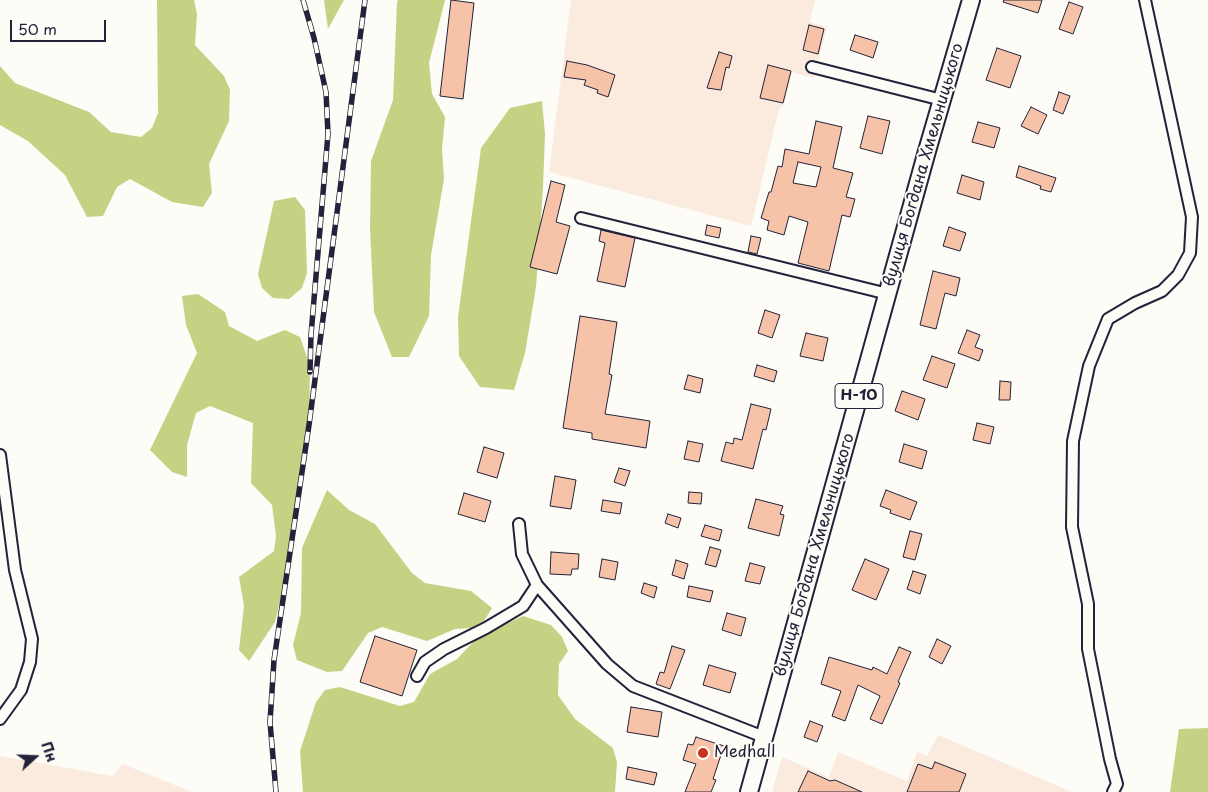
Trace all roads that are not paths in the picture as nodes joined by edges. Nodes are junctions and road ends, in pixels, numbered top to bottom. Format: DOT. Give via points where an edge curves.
graph roads {
  1 [pos="971,0"];
  2 [pos="1145,0"];
  3 [pos="812,67"];
  4 [pos="942,100"];
  5 [pos="581,218"];
  6 [pos="888,294"];
  7 [pos="0,455"];
  8 [pos="519,524"];
  9 [pos="537,585"];
  10 [pos="417,676"];
  11 [pos="0,719"];
  12 [pos="764,737"];
  13 [pos="749,792"];
  14 [pos="1113,792"];
  1 -- 4 [label="main road, вулиця Богдана Хмельницького / Н-10"];
  2 -- 14 [label="street" via="1192,217 1190,253 1178,275 1162,291 1108,319 1089,366 1073,441 1072,527 1088,604 1088,649 1117,784"];
  3 -- 4 [label="street"];
  4 -- 6 [label="main road, вулиця Богдана Хмельницького / Н-10"];
  5 -- 6 [label="street"];
  6 -- 12 [label="main road, вулиця Богдана Хмельницького / Н-10"];
  7 -- 11 [label="street" via="15,570 32,639 30,662 21,690"];
  8 -- 9 [label="street" via="522,554"];
  9 -- 10 [label="street" via="523,606 444,649 425,662"];
  9 -- 12 [label="street" via="607,664 634,686"];
  12 -- 13 [label="main road, вулиця Богдана Хмельницького / Н-10"];
}
